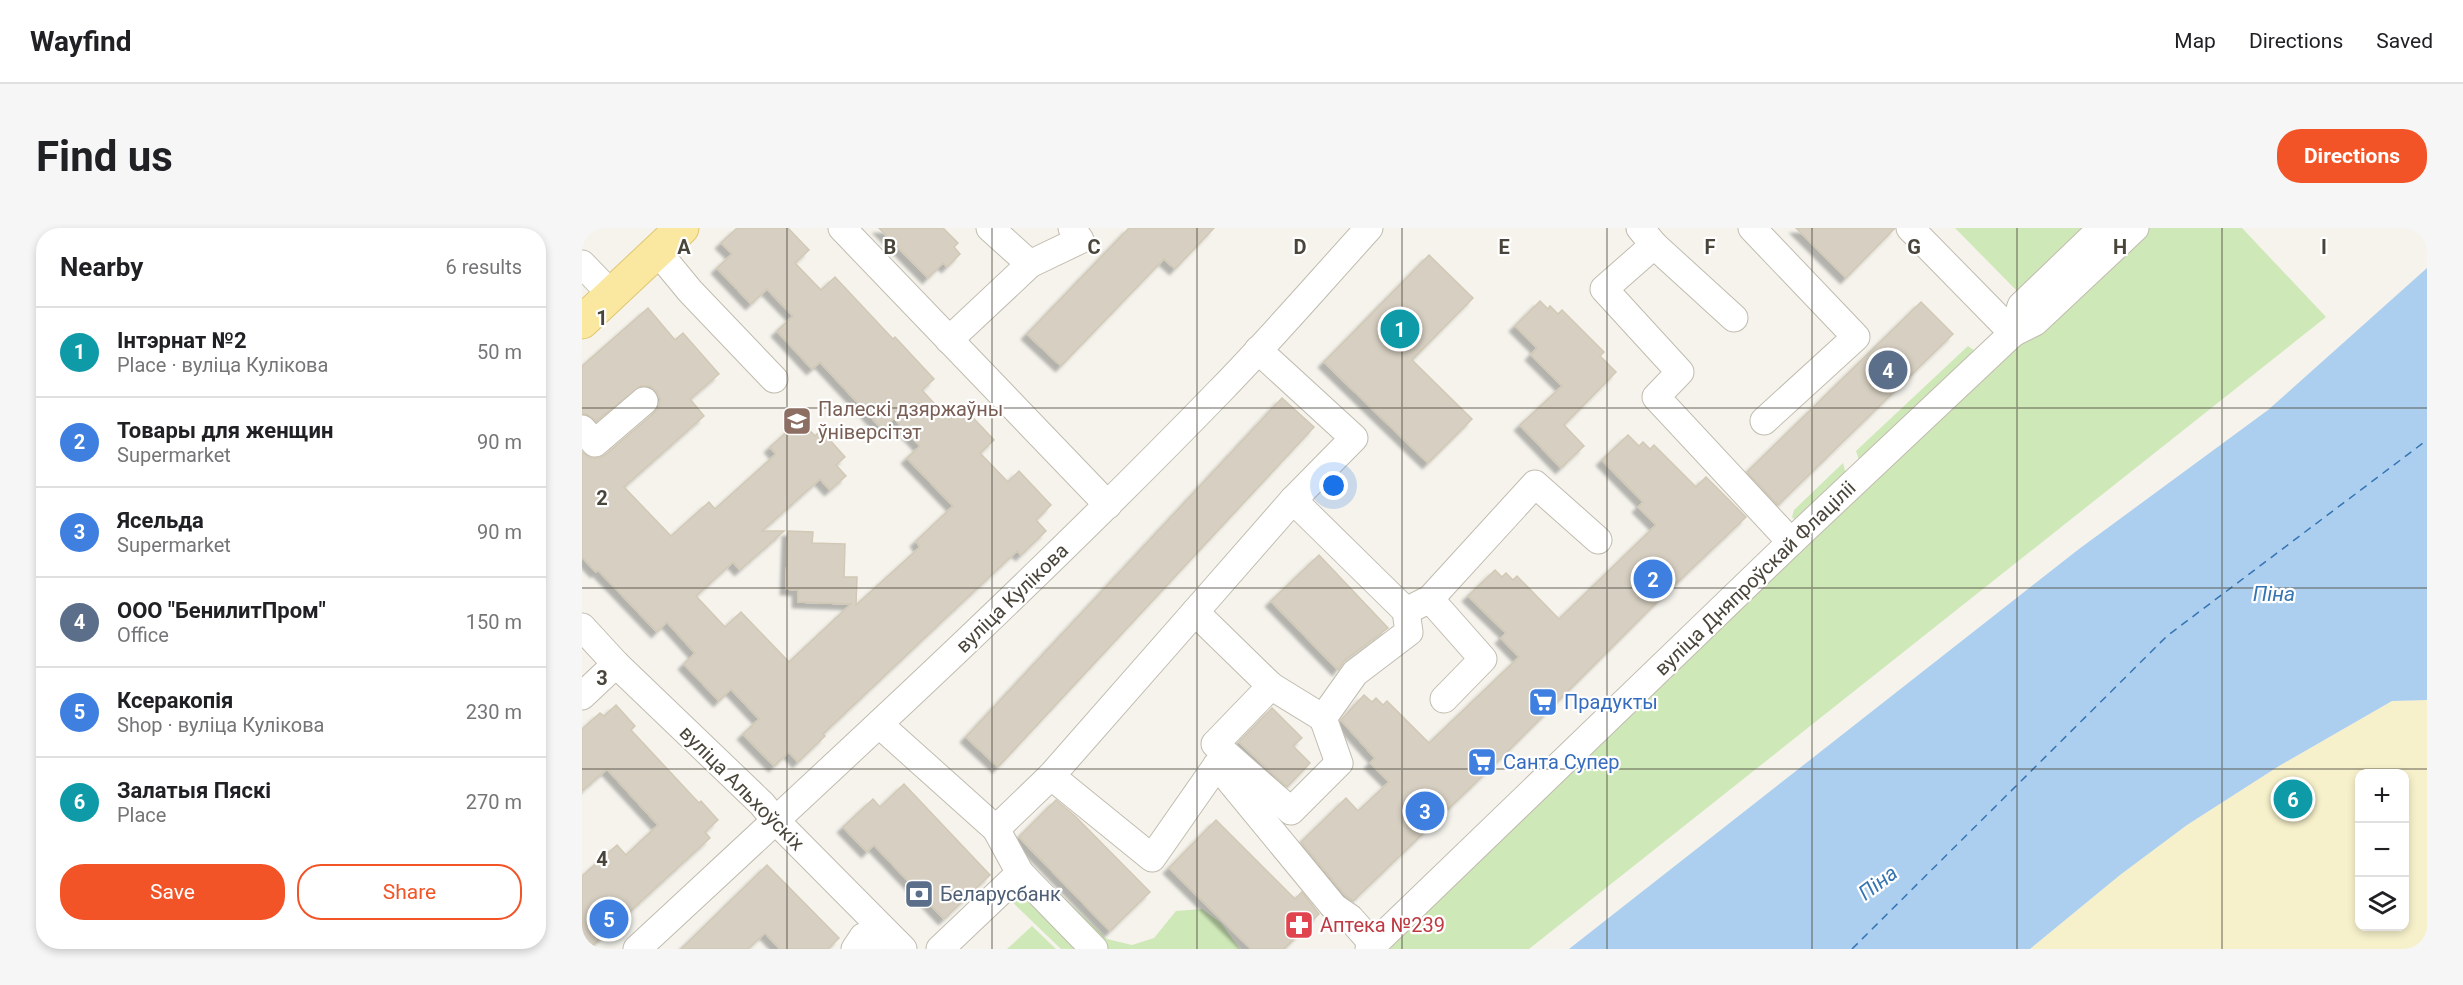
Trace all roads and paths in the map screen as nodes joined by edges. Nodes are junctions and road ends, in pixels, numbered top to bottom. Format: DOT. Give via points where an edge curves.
graph roads {
  1 [pos="682,228"];
  2 [pos="842,228"];
  3 [pos="990,228"];
  4 [pos="1072,228"];
  5 [pos="1752,228"];
  6 [pos="1910,228"];
  7 [pos="2102,228"];
  8 [pos="2134,228"];
  9 [pos="1361,231"];
  10 [pos="1647,237"];
  11 [pos="657,251"];
  12 [pos="582,264"];
  13 [pos="1030,264"];
  14 [pos="611,294"];
  15 [pos="1734,318"];
  16 [pos="582,322"];
  17 [pos="2013,333"];
  18 [pos="949,340"];
  19 [pos="1258,350"];
  20 [pos="774,379"];
  21 [pos="644,401"];
  22 [pos="1764,421"];
  23 [pos="582,429"];
  24 [pos="1293,500"];
  25 [pos="1108,505"];
  26 [pos="1598,540"];
  27 [pos="1791,542"];
  28 [pos="1430,599"];
  29 [pos="1406,611"];
  30 [pos="1195,612"];
  31 [pos="582,627"];
  32 [pos="616,664"];
  33 [pos="1271,686"];
  34 [pos="582,696"];
  35 [pos="1444,699"];
  36 [pos="1323,718"];
  37 [pos="880,725"];
  38 [pos="1217,765"];
  39 [pos="1052,776"];
  40 [pos="1252,777"];
  41 [pos="775,820"];
  42 [pos="996,829"];
  43 [pos="1020,873"];
  44 [pos="895,942"];
  45 [pos="1371,947"];
  46 [pos="637,949"];
  47 [pos="855,949"];
  48 [pos="940,949"];
  49 [pos="1095,949"];
  1 -- 11 [label="main road"];
  2 -- 18 [label="street"];
  3 -- 13 [label="street"];
  4 -- 13 [label="street" via="1080,240"];
  5 -- 22 [label="street" via="1856,337"];
  6 -- 17 [label="street"];
  7 -- 17 [label="street, вуліца Дняпроўскай Флаціліі" via="2021,306"];
  8 -- 17 [label="street, вуліца Дняпроўскай Флаціліі" via="2036,322"];
  9 -- 19 [label="street, вуліца Кулікова"];
  10 -- 15 [label="street"];
  10 -- 27 [label="street" via="1604,289 1680,372 1656,397"];
  11 -- 14 [label="main road"];
  11 -- 20 [label="street"];
  12 -- 14 [label="street"];
  13 -- 18 [label="street"];
  14 -- 16 [label="main road"];
  17 -- 27 [label="street, вуліца Дняпроўскай Флаціліі"];
  18 -- 25 [label="street"];
  19 -- 24 [label="street" via="1354,438"];
  19 -- 25 [label="street, вуліца Кулікова"];
  21 -- 23 [label="street" via="596,443"];
  24 -- 29 [label="street"];
  24 -- 30 [label="street"];
  25 -- 37 [label="street, вуліца Кулікова"];
  26 -- 28 [label="street" via="1535,484"];
  27 -- 45 [label="street, вуліца Дняпроўскай Флаціліі"];
  28 -- 29 [label="street"];
  28 -- 35 [label="street" via="1483,659"];
  29 -- 36 [label="street" via="1409,632 1355,673"];
  30 -- 33 [label="street"];
  30 -- 39 [label="street"];
  31 -- 32 [label="street, вуліца Альхоўскіх"];
  32 -- 34 [label="street"];
  32 -- 41 [label="street, вуліца Альхоўскіх"];
  33 -- 36 [label="street"];
  33 -- 40 [label="street" via="1215,744"];
  36 -- 40 [label="street" via="1339,763 1291,811"];
  37 -- 41 [label="street, вуліца Кулікова"];
  37 -- 42 [label="street"];
  38 -- 39 [label="street" via="1152,858"];
  38 -- 40 [label="street"];
  38 -- 45 [label="street"];
  39 -- 42 [label="street"];
  41 -- 44 [label="street, вуліца Альхоўскіх"];
  41 -- 46 [label="street, вуліца Кулікова"];
  42 -- 43 [label="street"];
  43 -- 48 [label="street"];
  43 -- 49 [label="street"];
  44 -- 47 [label="street" via="863,937"];
}
